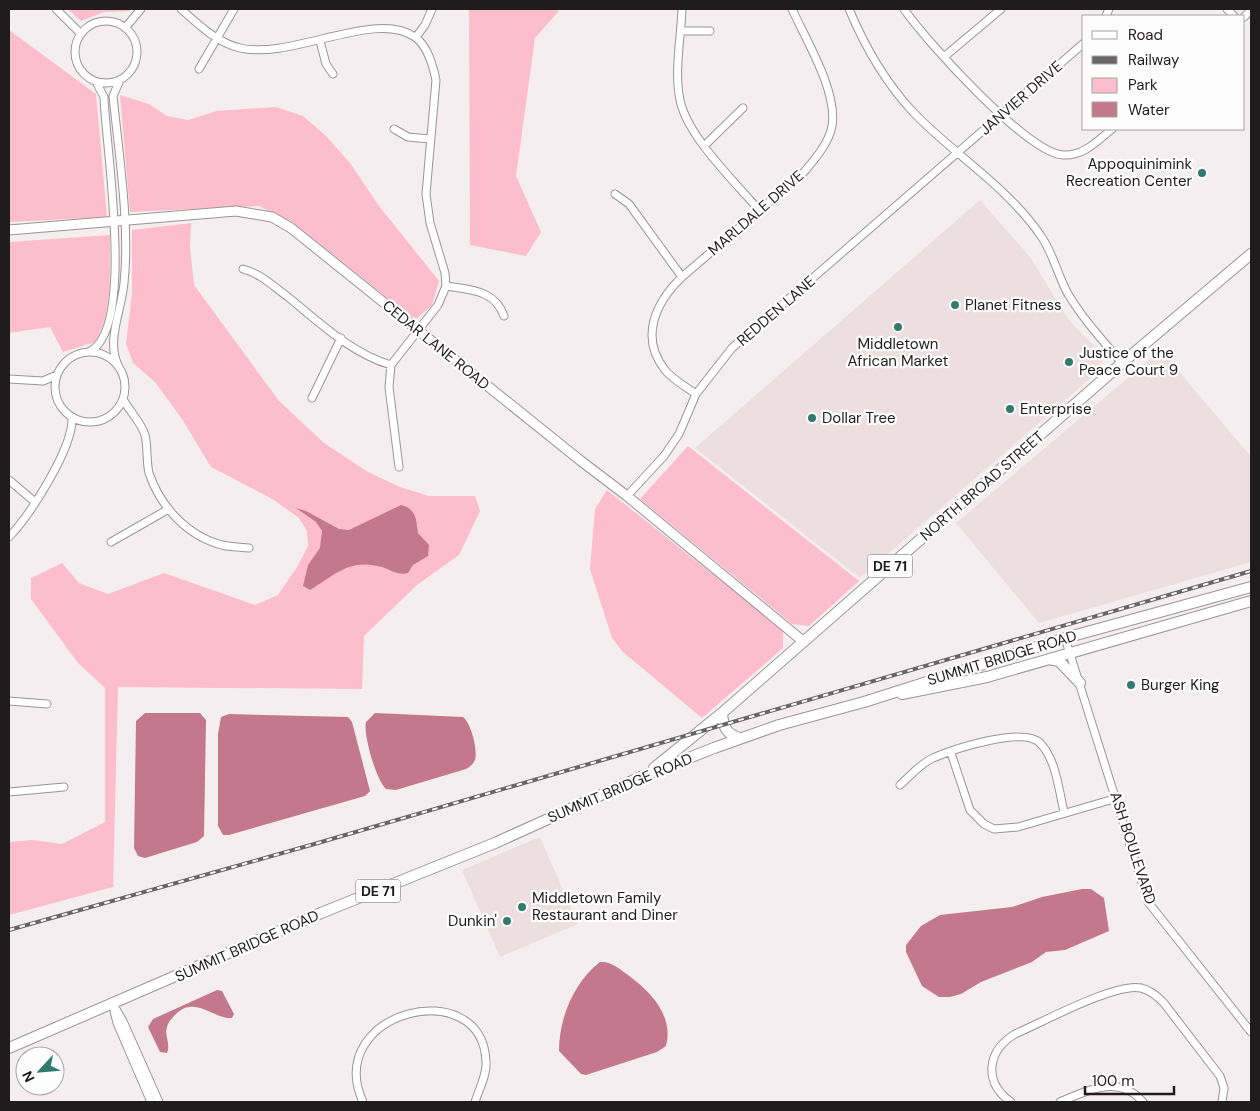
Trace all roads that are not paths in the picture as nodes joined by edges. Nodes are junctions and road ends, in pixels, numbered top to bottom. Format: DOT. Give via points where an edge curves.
graph roads {
  1 [pos="56,9"];
  2 [pos="141,9"];
  3 [pos="181,9"];
  4 [pos="234,9"];
  5 [pos="432,9"];
  6 [pos="682,9"];
  7 [pos="792,9"];
  8 [pos="849,9"];
  9 [pos="904,9"];
  10 [pos="1000,9"];
  11 [pos="126,28"];
  12 [pos="681,31"];
  13 [pos="710,31"];
  14 [pos="81,34"];
  15 [pos="416,37"];
  16 [pos="218,39"];
  17 [pos="320,41"];
  18 [pos="1082,45"];
  19 [pos="944,57"];
  20 [pos="199,69"];
  21 [pos="333,74"];
  22 [pos="120,80"];
  23 [pos="96,82"];
  24 [pos="742,108"];
  25 [pos="1001,114"];
  26 [pos="394,130"];
  27 [pos="1111,130"];
  28 [pos="430,139"];
  29 [pos="704,146"];
  30 [pos="958,154"];
  31 [pos="615,194"];
  32 [pos="759,210"];
  33 [pos="114,222"];
  34 [pos="124,222"];
  35 [pos="9,230"];
  36 [pos="1251,254"];
  37 [pos="243,269"];
  38 [pos="682,277"];
  39 [pos="446,286"];
  40 [pos="504,316"];
  41 [pos="418,330"];
  42 [pos="341,338"];
  43 [pos="88,352"];
  44 [pos="1122,363"];
  45 [pos="118,365"];
  46 [pos="391,365"];
  47 [pos="58,375"];
  48 [pos="9,379"];
  49 [pos="43,381"];
  50 [pos="55,390"];
  51 [pos="696,394"];
  52 [pos="312,398"];
  53 [pos="123,399"];
  54 [pos="115,412"];
  55 [pos="131,415"];
  56 [pos="72,417"];
  57 [pos="85,422"];
  58 [pos="73,428"];
  59 [pos="400,467"];
  60 [pos="9,480"];
  61 [pos="627,496"];
  62 [pos="35,502"];
  63 [pos="167,510"];
  64 [pos="9,537"];
  65 [pos="111,542"];
  66 [pos="249,548"];
  67 [pos="1251,586"];
  68 [pos="1251,601"];
  69 [pos="1065,638"];
  70 [pos="804,642"];
  71 [pos="1070,652"];
  72 [pos="1048,659"];
  73 [pos="1080,683"];
  74 [pos="9,701"];
  75 [pos="864,702"];
  76 [pos="47,704"];
  77 [pos="719,715"];
  78 [pos="740,738"];
  79 [pos="727,743"];
  80 [pos="951,753"];
  81 [pos="643,776"];
  82 [pos="900,785"];
  83 [pos="64,787"];
  84 [pos="9,792"];
  85 [pos="1117,798"];
  86 [pos="1064,812"];
  87 [pos="113,1004"];
  88 [pos="1251,1032"];
  89 [pos="9,1048"];
  90 [pos="151,1102"];
  91 [pos="159,1102"];
  92 [pos="364,1102"];
  93 [pos="475,1102"];
  94 [pos="1011,1102"];
  95 [pos="1060,1102"];
  96 [pos="1143,1102"];
  97 [pos="1222,1102"];
  1 -- 14 [label="street"];
  2 -- 11 [label="street"];
  3 -- 16 [label="street"];
  4 -- 16 [label="street"];
  5 -- 15 [label="street"];
  6 -- 12 [label="street"];
  7 -- 32 [label="street, MARLDALE DRIVE" via="828,89 833,109 832,127 817,156 804,172"];
  8 -- 30 [label="street" via="868,49 893,89"];
  9 -- 19 [label="street"];
  10 -- 19 [label="street"];
  11 -- 14 [label="street" via="114,22 102,22 88,27"];
  11 -- 22 [label="street" via="135,40 137,56 133,67"];
  12 -- 13 [label="street"];
  12 -- 29 [label="street" via="680,99 692,131"];
  14 -- 23 [label="street" via="76,60 84,73"];
  15 -- 17 [label="street" via="397,29 373,28"];
  15 -- 28 [label="street" via="428,55 436,80"];
  16 -- 17 [label="street" via="250,49 270,50"];
  16 -- 20 [label="street"];
  17 -- 21 [label="street" via="326,64"];
  18 -- 25 [label="street, JANVIER DRIVE"];
  19 -- 25 [label="street"];
  22 -- 23 [label="street"];
  22 -- 34 [label="street" via="113,96"];
  23 -- 33 [label="street" via="104,97"];
  24 -- 29 [label="street"];
  25 -- 27 [label="street" via="1035,143 1063,155 1089,148"];
  25 -- 30 [label="street, JANVIER DRIVE"];
  26 -- 28 [label="street" via="408,137"];
  28 -- 39 [label="street" via="427,207"];
  29 -- 32 [label="street"];
  30 -- 44 [label="street" via="1004,194 1041,236 1067,292 1083,317"];
  30 -- 51 [label="street, REDDEN LANE" via="732,348"];
  31 -- 38 [label="street" via="629,204"];
  32 -- 38 [label="street, MARLDALE DRIVE"];
  33 -- 34 [label="street, CEDAR LANE ROAD"];
  33 -- 35 [label="street, CEDAR LANE ROAD"];
  33 -- 43 [label="street" via="116,267 109,324 100,344"];
  34 -- 41 [label="street, CEDAR LANE ROAD" via="236,211 272,217 291,228"];
  34 -- 45 [label="street" via="124,282 112,349"];
  36 -- 44 [label="main road, NORTH BROAD STREET / DE 71"];
  37 -- 42 [label="street" via="257,273"];
  38 -- 51 [label="street, MARLDALE DRIVE" via="666,292 660,303 652,336 656,354 665,370"];
  39 -- 40 [label="street" via="490,297 500,305"];
  39 -- 41 [label="street" via="438,305"];
  41 -- 46 [label="street"];
  41 -- 61 [label="street, CEDAR LANE ROAD"];
  42 -- 46 [label="street" via="374,360"];
  42 -- 52 [label="street"];
  43 -- 45 [label="street" via="104,355"];
  43 -- 47 [label="street" via="68,360"];
  44 -- 70 [label="main road, NORTH BROAD STREET / DE 71"];
  45 -- 53 [label="street" via="125,383"];
  46 -- 59 [label="street" via="389,387"];
  47 -- 49 [label="street"];
  47 -- 50 [label="street"];
  48 -- 49 [label="street"];
  49 -- 50 [label="street"];
  50 -- 56 [label="street" via="60,406"];
  51 -- 61 [label="street, REDDEN LANE" via="679,434 664,456"];
  53 -- 54 [label="street"];
  53 -- 55 [label="street"];
  54 -- 55 [label="street"];
  54 -- 57 [label="street" via="101,420"];
  55 -- 63 [label="street" via="144,433 149,471"];
  56 -- 57 [label="street"];
  56 -- 58 [label="street"];
  57 -- 58 [label="street"];
  58 -- 62 [label="street" via="60,460"];
  60 -- 62 [label="street"];
  61 -- 70 [label="street, CEDAR LANE ROAD"];
  62 -- 64 [label="street"];
  63 -- 65 [label="street"];
  63 -- 66 [label="street" via="207,539 223,545"];
  67 -- 69 [label="main road, SUMMIT BRIDGE ROAD"];
  68 -- 71 [label="main road"];
  69 -- 71 [label="street, ASH BOULEVARD"];
  69 -- 75 [label="main road, SUMMIT BRIDGE ROAD"];
  70 -- 77 [label="main road, NORTH BROAD STREET / DE 71"];
  71 -- 72 [label="main road"];
  71 -- 73 [label="street, ASH BOULEVARD"];
  72 -- 73 [label="main road" via="1059,661"];
  72 -- 75 [label="main road" via="987,677"];
  73 -- 85 [label="street, ASH BOULEVARD"];
  74 -- 76 [label="street"];
  75 -- 78 [label="main road, SUMMIT BRIDGE ROAD"];
  77 -- 78 [label="main road" via="726,730"];
  77 -- 79 [label="main road" via="720,732"];
  77 -- 81 [label="main road, NORTH BROAD STREET / DE 71"];
  78 -- 79 [label="main road, SUMMIT BRIDGE ROAD"];
  79 -- 81 [label="main road, SUMMIT BRIDGE ROAD"];
  80 -- 82 [label="street" via="919,767"];
  80 -- 86 [label="street" via="970,810 984,824 1002,830"];
  80 -- 86 [label="street" via="1003,736 1034,738 1042,744 1050,759"];
  81 -- 87 [label="main road, SUMMIT BRIDGE ROAD / DE 71" via="494,843 321,913"];
  83 -- 84 [label="street"];
  85 -- 86 [label="street"];
  85 -- 88 [label="street, ASH BOULEVARD" via="1148,902"];
  87 -- 89 [label="main road, SUMMIT BRIDGE ROAD / DE 71"];
  87 -- 90 [label="street" via="117,1023"];
  87 -- 91 [label="street"];
  92 -- 93 [label="street" via="357,1088 356,1074 362,1048 370,1035 400,1018 434,1009 450,1012 465,1021 476,1030 484,1044 486,1071"];
  94 -- 97 [label="street" via="994,1084 994,1056 1002,1042 1128,987 1141,988 1163,1002 1220,1076 1224,1088"];
  95 -- 96 [label="street" via="1096,1087 1119,1086 1130,1090"];
}
